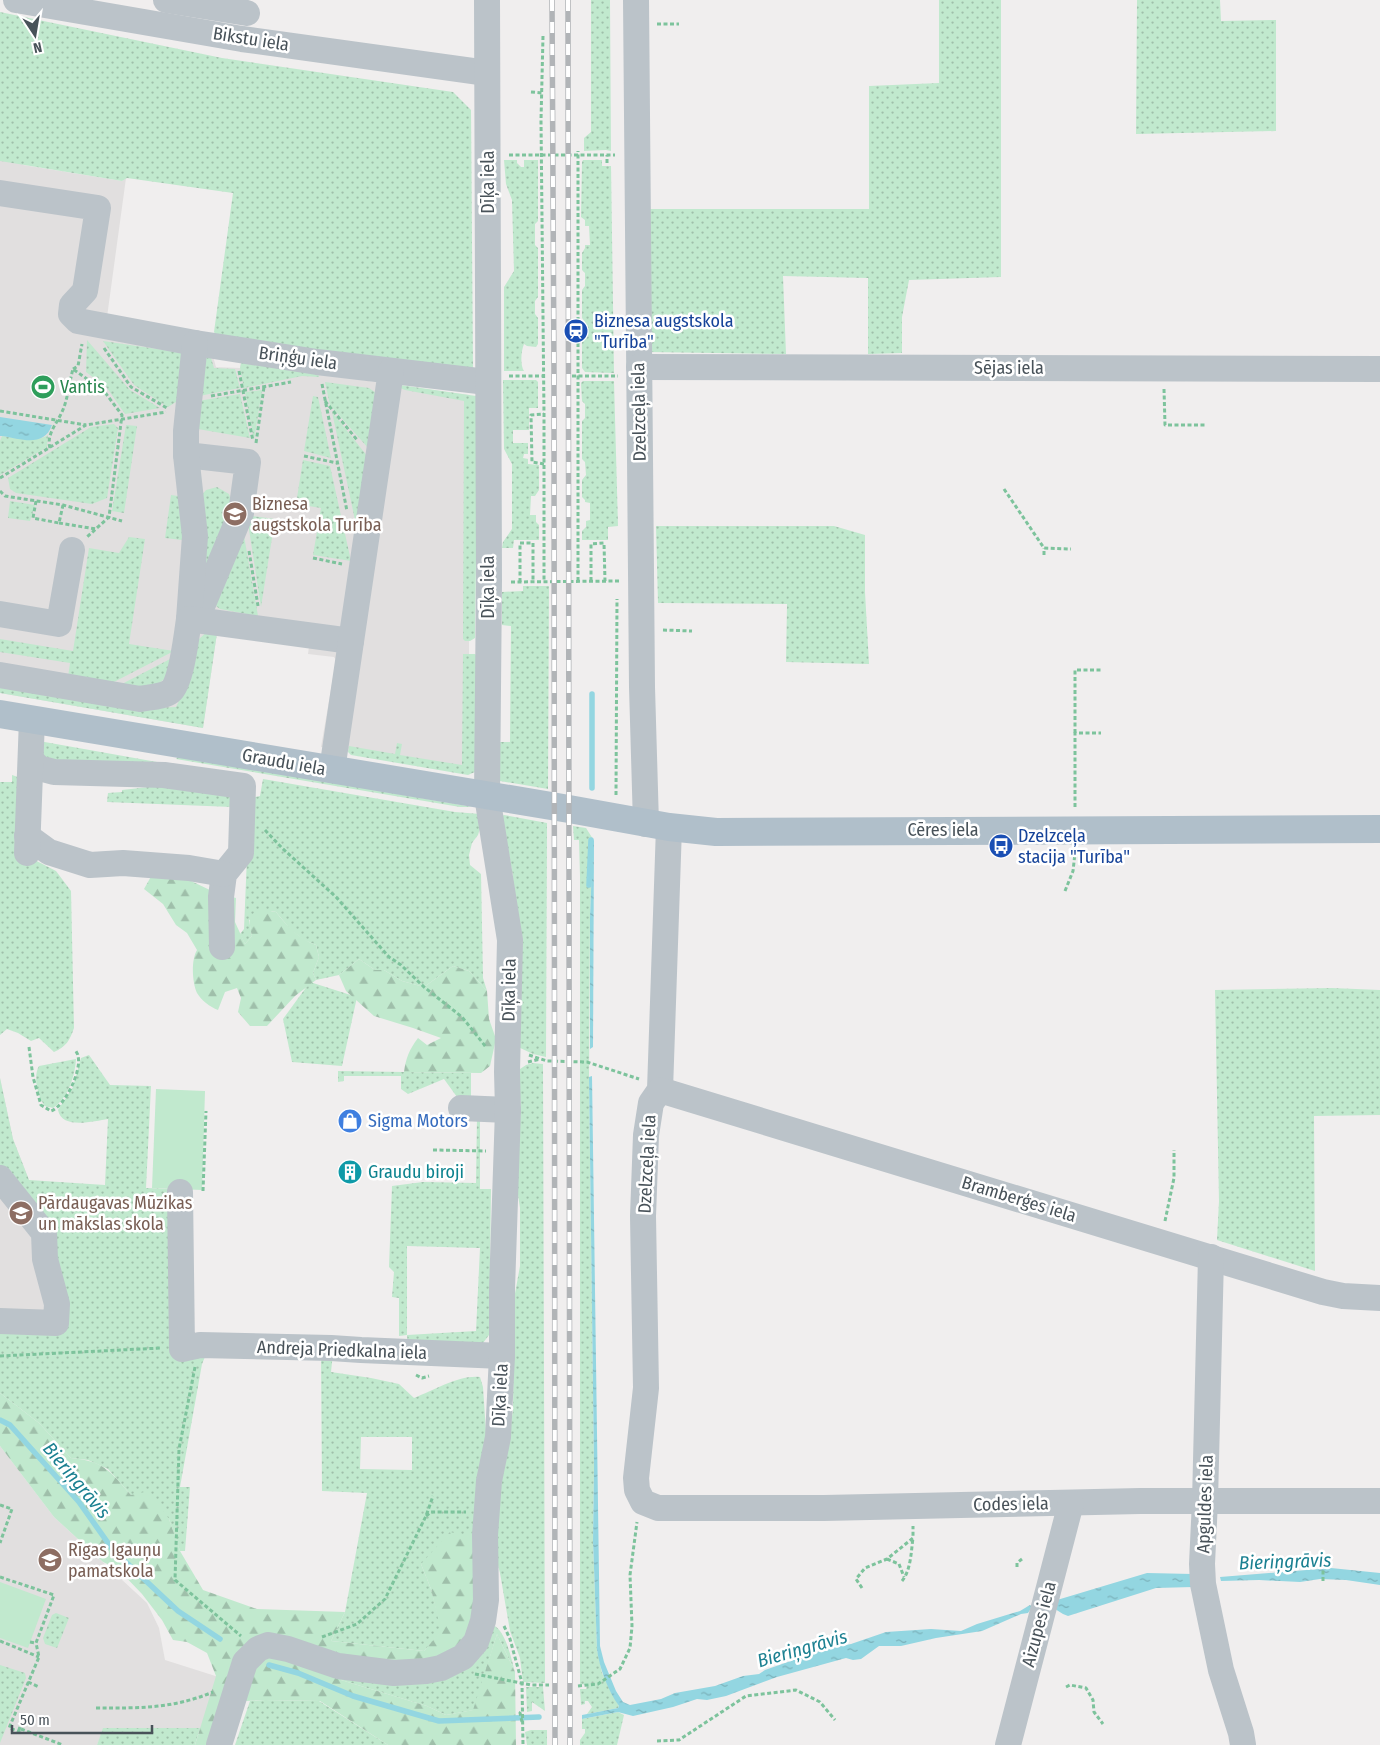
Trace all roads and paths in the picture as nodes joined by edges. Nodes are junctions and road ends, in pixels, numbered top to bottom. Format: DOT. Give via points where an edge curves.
graph roads {
  1 [pos="16,0"];
  2 [pos="166,0"];
  3 [pos="487,0"];
  4 [pos="636,0"];
  5 [pos="248,6"];
  6 [pos="543,36"];
  7 [pos="242,39"];
  8 [pos="487,73"];
  9 [pos="531,92"];
  10 [pos="542,93"];
  11 [pos="578,153"];
  12 [pos="526,155"];
  13 [pos="542,155"];
  14 [pos="607,155"];
  15 [pos="616,156"];
  16 [pos="607,163"];
  17 [pos="0,193"];
  18 [pos="97,325"];
  19 [pos="195,342"];
  20 [pos="318,362"];
  21 [pos="238,368"];
  22 [pos="1163,368"];
  23 [pos="72,369"];
  24 [pos="1380,369"];
  25 [pos="391,371"];
  26 [pos="631,371"];
  27 [pos="527,375"];
  28 [pos="544,376"];
  29 [pos="572,376"];
  30 [pos="578,376"];
  31 [pos="487,382"];
  32 [pos="264,387"];
  33 [pos="324,400"];
  34 [pos="0,411"];
  35 [pos="544,414"];
  36 [pos="56,420"];
  37 [pos="86,425"];
  38 [pos="1205,425"];
  39 [pos="186,443"];
  40 [pos="50,448"];
  41 [pos="304,456"];
  42 [pos="337,463"];
  43 [pos="377,464"];
  44 [pos="544,464"];
  45 [pos="1004,489"];
  46 [pos="0,491"];
  47 [pos="36,501"];
  48 [pos="63,505"];
  49 [pos="109,517"];
  50 [pos="348,517"];
  51 [pos="122,521"];
  52 [pos="59,523"];
  53 [pos="96,529"];
  54 [pos="248,543"];
  55 [pos="1044,548"];
  56 [pos="1071,549"];
  57 [pos="72,550"];
  58 [pos="1044,556"];
  59 [pos="313,558"];
  60 [pos="362,567"];
  61 [pos="578,581"];
  62 [pos="591,581"];
  63 [pos="605,581"];
  64 [pos="623,581"];
  65 [pos="533,582"];
  66 [pos="544,582"];
  67 [pos="616,602"];
  68 [pos="0,614"];
  69 [pos="189,619"];
  70 [pos="262,629"];
  71 [pos="642,630"];
  72 [pos="692,630"];
  73 [pos="351,641"];
  74 [pos="1101,670"];
  75 [pos="0,675"];
  76 [pos="0,714"];
  77 [pos="32,719"];
  78 [pos="1075,733"];
  79 [pos="1100,733"];
  80 [pos="167,742"];
  81 [pos="31,760"];
  82 [pos="332,770"];
  83 [pos="164,775"];
  84 [pos="487,796"];
  85 [pos="616,800"];
  86 [pos="569,809"];
  87 [pos="1075,813"];
  88 [pos="657,825"];
  89 [pos="262,826"];
  90 [pos="1380,829"];
  91 [pos="1076,850"];
  92 [pos="224,874"];
  93 [pos="1065,891"];
  94 [pos="222,948"];
  95 [pos="29,1047"];
  96 [pos="75,1049"];
  97 [pos="507,1060"];
  98 [pos="661,1087"];
  99 [pos="461,1108"];
  100 [pos="508,1110"];
  101 [pos="206,1111"];
  102 [pos="433,1150"];
  103 [pos="1174,1150"];
  104 [pos="507,1152"];
  105 [pos="0,1178"];
  106 [pos="180,1192"];
  107 [pos="1158,1241"];
  108 [pos="1212,1257"];
  109 [pos="1380,1298"];
  110 [pos="0,1320"];
  111 [pos="188,1342"];
  112 [pos="0,1356"];
  113 [pos="502,1356"];
  114 [pos="434,1496"];
  115 [pos="1206,1501"];
  116 [pos="1380,1501"];
  117 [pos="642,1502"];
  118 [pos="1071,1503"];
  119 [pos="0,1505"];
  120 [pos="914,1506"];
  121 [pos="487,1512"];
  122 [pos="426,1516"];
  123 [pos="913,1538"];
  124 [pos="0,1543"];
  125 [pos="887,1559"];
  126 [pos="1022,1559"];
  127 [pos="1323,1563"];
  128 [pos="1017,1567"];
  129 [pos="0,1577"];
  130 [pos="1323,1581"];
  131 [pos="862,1588"];
  132 [pos="486,1600"];
  133 [pos="0,1641"];
  134 [pos="30,1642"];
  135 [pos="36,1642"];
  136 [pos="258,1649"];
  137 [pos="288,1649"];
  138 [pos="39,1657"];
  139 [pos="441,1668"];
  140 [pos="28,1682"];
  141 [pos="522,1683"];
  142 [pos="238,1685"];
  143 [pos="549,1685"];
  144 [pos="578,1686"];
  145 [pos="39,1688"];
  146 [pos="1066,1688"];
  147 [pos="96,1708"];
  148 [pos="523,1709"];
  149 [pos="835,1720"];
  150 [pos="1103,1724"];
  151 [pos="523,1725"];
  152 [pos="657,1741"];
  153 [pos="63,1745"];
  154 [pos="218,1745"];
  155 [pos="523,1745"];
  156 [pos="1008,1745"];
  157 [pos="1243,1745"];
  1 -- 7 [label="street, Bikstu iela"];
  2 -- 5 [label="street"];
  3 -- 8 [label="street, Dīķa iela"];
  4 -- 26 [label="street, Dzelzceļa iela"];
  5 -- 7 [label="street"];
  6 -- 10 [label="path"];
  7 -- 8 [label="street, Bikstu iela"];
  8 -- 31 [label="street, Dīķa iela"];
  9 -- 10 [label="path"];
  10 -- 13 [label="path"];
  11 -- 13 [label="path"];
  11 -- 14 [label="path"];
  11 -- 30 [label="path"];
  12 -- 13 [label="path"];
  13 -- 28 [label="path"];
  14 -- 15 [label="path"];
  14 -- 16 [label="path"];
  17 -- 18 [label="street" via="98,208 85,291 72,305 71,314 78,321"];
  18 -- 19 [label="street, Briņģu iela"];
  18 -- 23 [label="path" via="78,366"];
  18 -- 39 [label="path" via="131,387 171,411"];
  19 -- 20 [label="street, Briņģu iela"];
  19 -- 39 [label="street"];
  20 -- 25 [label="street, Briņģu iela"];
  20 -- 33 [label="path"];
  21 -- 32 [label="path" via="255,450"];
  22 -- 24 [label="street, Sējas iela"];
  22 -- 26 [label="street, Sējas iela"];
  22 -- 38 [label="path" via="1165,425"];
  23 -- 36 [label="path" via="62,412"];
  23 -- 49 [label="path" via="104,391 122,415"];
  25 -- 31 [label="street, Briņģu iela"];
  25 -- 43 [label="street"];
  26 -- 30 [label="path"];
  26 -- 71 [label="street, Dzelzceļa iela"];
  27 -- 28 [label="path"];
  28 -- 35 [label="path"];
  29 -- 30 [label="path"];
  30 -- 61 [label="path"];
  31 -- 84 [label="street, Dīķa iela"];
  33 -- 42 [label="path"];
  33 -- 43 [label="path"];
  34 -- 36 [label="path"];
  35 -- 44 [label="path"];
  35 -- 44 [label="path" via="531,415 532,462"];
  36 -- 37 [label="path"];
  36 -- 40 [label="path" via="49,438"];
  39 -- 69 [label="street" via="195,536"];
  39 -- 69 [label="street" via="248,462 240,513 202,604"];
  41 -- 42 [label="path"];
  42 -- 50 [label="path"];
  43 -- 60 [label="street"];
  44 -- 66 [label="path"];
  45 -- 55 [label="path"];
  46 -- 47 [label="path" via="5,496"];
  47 -- 48 [label="path"];
  47 -- 52 [label="path" via="33,520"];
  48 -- 49 [label="path"];
  48 -- 52 [label="path"];
  49 -- 51 [label="path"];
  49 -- 53 [label="path"];
  52 -- 53 [label="path"];
  53 -- 57 [label="path"];
  54 -- 70 [label="path"];
  55 -- 56 [label="path"];
  55 -- 58 [label="path"];
  57 -- 68 [label="street" via="59,624"];
  59 -- 60 [label="path"];
  60 -- 73 [label="street"];
  61 -- 62 [label="path"];
  61 -- 66 [label="path"];
  62 -- 63 [label="path"];
  62 -- 63 [label="path" via="591,544 598,543 604,543"];
  63 -- 64 [label="path"];
  65 -- 65 [label="path" via="522,582 520,543 533,543"];
  65 -- 66 [label="path"];
  67 -- 85 [label="path"];
  69 -- 70 [label="street"];
  69 -- 75 [label="street" via="178,679 172,691 160,696 140,699"];
  70 -- 73 [label="street"];
  71 -- 72 [label="path"];
  71 -- 88 [label="street, Dzelzceļa iela"];
  73 -- 82 [label="street"];
  74 -- 78 [label="path" via="1075,670"];
  76 -- 77 [label="main road, Graudu iela"];
  77 -- 80 [label="main road, Graudu iela"];
  77 -- 81 [label="street"];
  78 -- 79 [label="path"];
  78 -- 87 [label="path"];
  80 -- 82 [label="main road, Graudu iela"];
  80 -- 83 [label="street"];
  81 -- 83 [label="street" via="39,768 54,772"];
  81 -- 92 [label="street" via="27,846 90,865 123,863"];
  82 -- 84 [label="main road, Graudu iela"];
  83 -- 92 [label="street" via="243,786 241,853"];
  84 -- 86 [label="main road, Graudu iela"];
  84 -- 97 [label="street, Dīķa iela" via="510,940"];
  86 -- 88 [label="main road, Cēres iela"];
  88 -- 90 [label="main road, Cēres iela" via="716,832"];
  88 -- 98 [label="street, Dzelzceļa iela"];
  89 -- 97 [label="path" via="336,897 389,957 462,1017"];
  91 -- 93 [label="path" via="1073,871"];
  92 -- 94 [label="street"];
  95 -- 96 [label="path" via="41,1105 51,1110 56,1109 71,1087 79,1057"];
  97 -- 98 [label="path" via="518,1049 547,1062 587,1062"];
  97 -- 100 [label="street, Dīķa iela"];
  98 -- 107 [label="street, Bramberģes iela"];
  98 -- 117 [label="street, Dzelzceļa iela" via="651,1104 646,1135 643,1216 646,1388 636,1478"];
  99 -- 100 [label="street"];
  100 -- 104 [label="street, Dīķa iela"];
  101 -- 106 [label="path" via="204,1190"];
  102 -- 104 [label="path"];
  103 -- 107 [label="path" via="1170,1203"];
  104 -- 113 [label="street, Dīķa iela"];
  105 -- 110 [label="street" via="44,1233 45,1259 57,1304 56,1323"];
  106 -- 111 [label="street"];
  107 -- 108 [label="street, Bramberģes iela"];
  108 -- 109 [label="street, Bramberģes iela" via="1323,1292"];
  108 -- 115 [label="street, Apguldes iela"];
  111 -- 112 [label="path" via="142,1348"];
  111 -- 113 [label="street, Andreja Priedkalna iela" via="206,1346"];
  111 -- 136 [label="path" via="179,1449 174,1580"];
  113 -- 121 [label="street, Dīķa iela" via="498,1436"];
  114 -- 122 [label="path"];
  115 -- 116 [label="street, Codes iela"];
  115 -- 118 [label="street, Codes iela"];
  115 -- 157 [label="street, Apguldes iela" via="1203,1584 1221,1670"];
  117 -- 120 [label="street, Codes iela" via="658,1508"];
  117 -- 144 [label="path" via="630,1575 630,1648 620,1670 598,1684"];
  118 -- 120 [label="street, Codes iela"];
  118 -- 156 [label="street, Aizupes iela"];
  119 -- 124 [label="path" via="12,1509"];
  120 -- 123 [label="path"];
  121 -- 122 [label="path" via="431,1512"];
  121 -- 132 [label="street, Dīķa iela" via="484,1535"];
  122 -- 137 [label="path" via="385,1598 357,1624"];
  123 -- 125 [label="path"];
  123 -- 125 [label="path" via="903,1579 899,1564"];
  125 -- 131 [label="path" via="865,1568 856,1579"];
  126 -- 128 [label="path"];
  127 -- 130 [label="path"];
  129 -- 135 [label="path" via="54,1595"];
  132 -- 139 [label="street, Dīķa iela" via="476,1642 463,1657"];
  132 -- 141 [label="path" via="497,1609 510,1639"];
  133 -- 138 [label="path"];
  134 -- 135 [label="path"];
  135 -- 138 [label="path"];
  136 -- 137 [label="street, Dīķa iela" via="268,1645"];
  136 -- 142 [label="street" via="245,1662"];
  137 -- 139 [label="street, Dīķa iela" via="338,1666 385,1672"];
  138 -- 140 [label="path"];
  139 -- 141 [label="path"];
  140 -- 145 [label="path"];
  140 -- 153 [label="path" via="9,1728"];
  141 -- 143 [label="path"];
  141 -- 148 [label="path"];
  142 -- 147 [label="path" via="165,1706"];
  142 -- 154 [label="street"];
  146 -- 150 [label="path" via="1070,1685 1086,1688 1093,1700 1094,1712"];
  148 -- 151 [label="path"];
  148 -- 151 [label="path" via="520,1715"];
  149 -- 152 [label="path" via="820,1702 796,1690 746,1696 680,1740"];
  151 -- 155 [label="path"];
}
